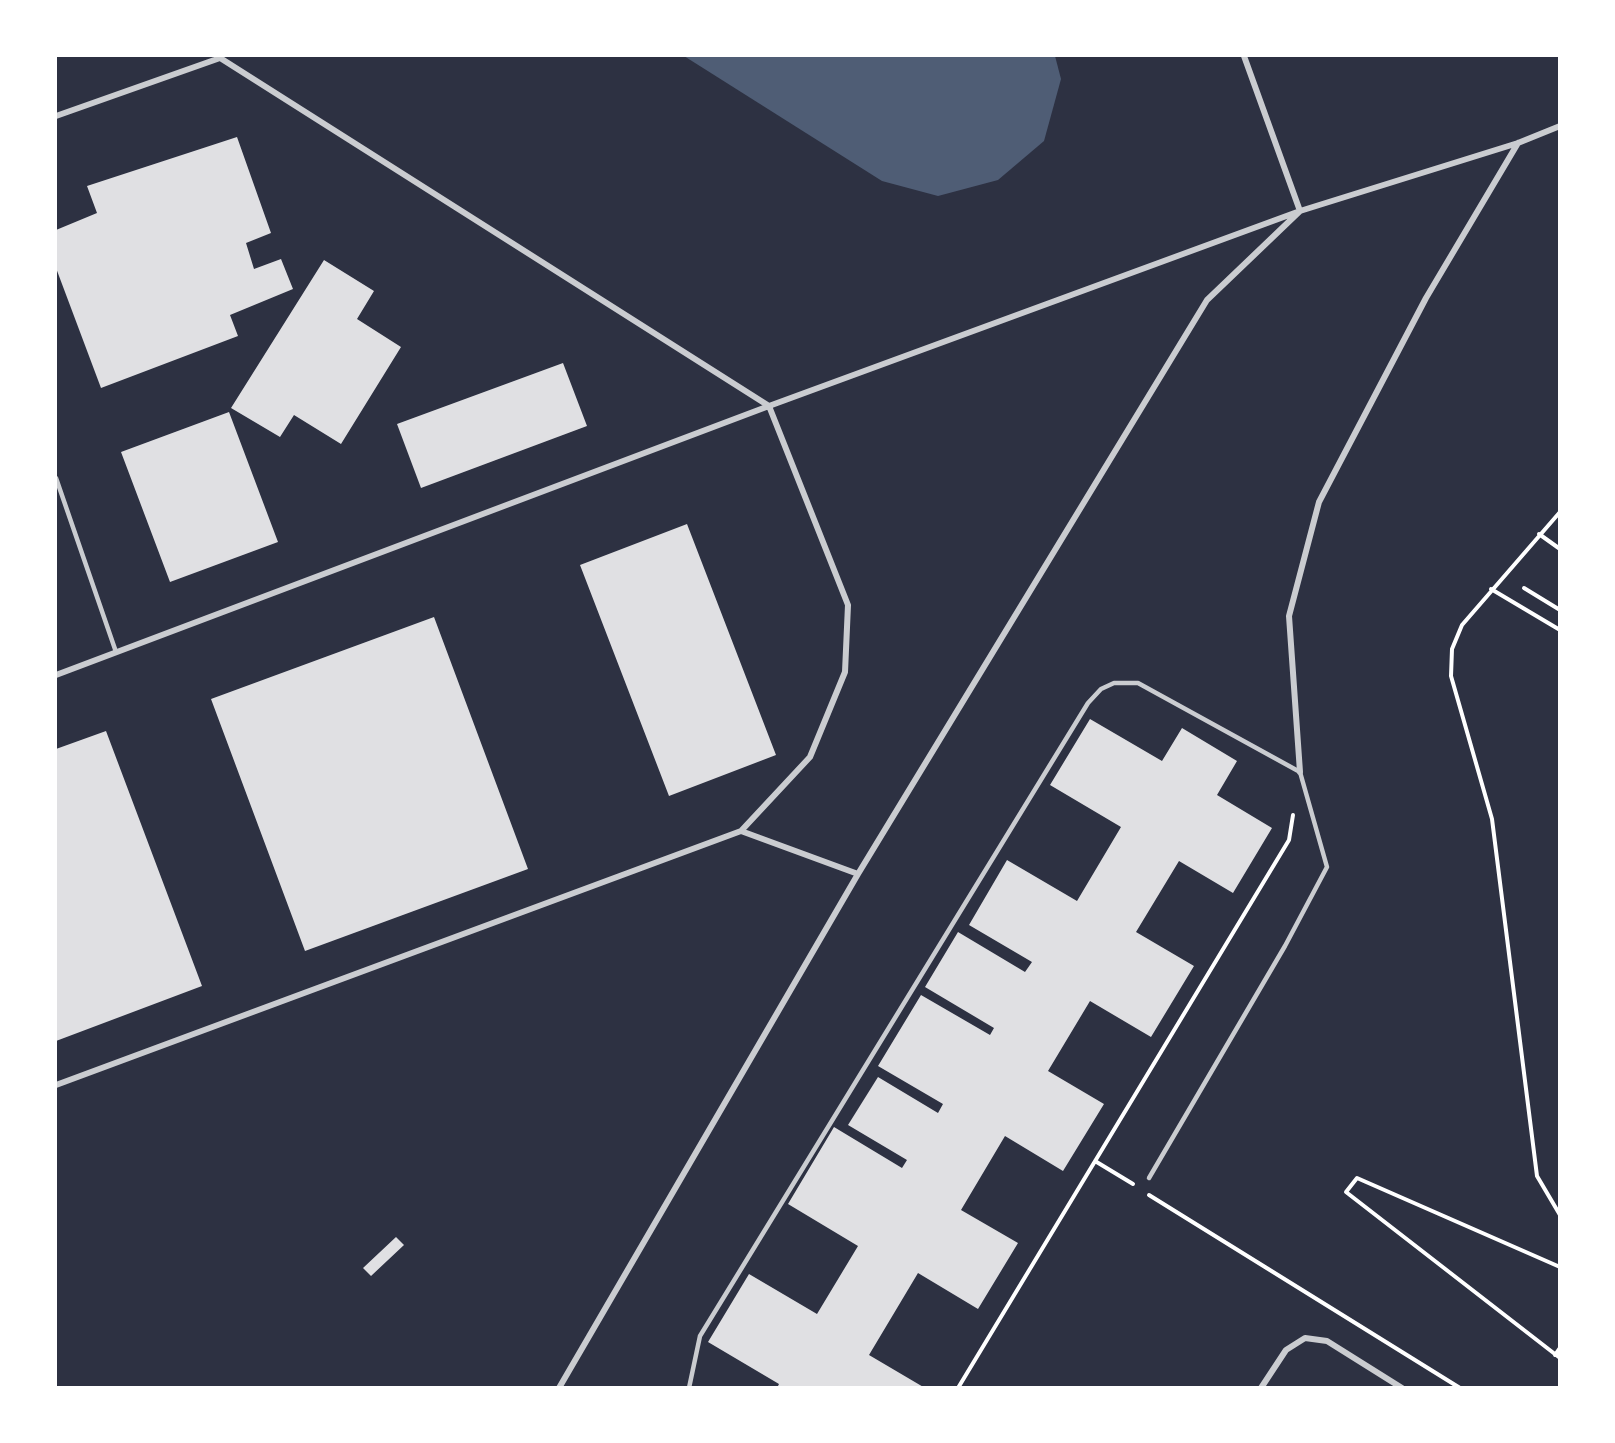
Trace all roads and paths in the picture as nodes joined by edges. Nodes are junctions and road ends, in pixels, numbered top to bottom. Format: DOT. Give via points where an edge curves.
graph roads {
  1 [pos="1244,56"];
  2 [pos="219,57"];
  3 [pos="56,116"];
  4 [pos="1560,126"];
  5 [pos="1518,143"];
  6 [pos="1300,211"];
  7 [pos="769,406"];
  8 [pos="56,478"];
  9 [pos="1560,512"];
  10 [pos="1539,534"];
  11 [pos="1560,549"];
  12 [pos="1524,588"];
  13 [pos="1491,589"];
  14 [pos="1560,610"];
  15 [pos="1560,630"];
  16 [pos="116,652"];
  17 [pos="56,675"];
  18 [pos="1300,772"];
  19 [pos="1295,806"];
  20 [pos="741,831"];
  21 [pos="858,874"];
  22 [pos="56,1086"];
  23 [pos="1095,1161"];
  24 [pos="1149,1178"];
  25 [pos="1136,1186"];
  26 [pos="1146,1192"];
  27 [pos="1559,1212"];
  28 [pos="1560,1267"];
  29 [pos="1560,1348"];
  30 [pos="1557,1356"];
  31 [pos="559,1388"];
  32 [pos="689,1388"];
  33 [pos="958,1388"];
  34 [pos="1262,1388"];
  35 [pos="1402,1388"];
  36 [pos="1460,1388"];
  1 -- 6 [label="street"];
  2 -- 3 [label="street"];
  2 -- 7 [label="street"];
  4 -- 5 [label="street"];
  5 -- 6 [label="street"];
  5 -- 18 [label="street" via="1426,298 1319,502 1289,616"];
  6 -- 7 [label="street"];
  6 -- 21 [label="street" via="1207,300"];
  7 -- 16 [label="street"];
  7 -- 20 [label="street" via="848,605 845,672 810,757"];
  8 -- 16 [label="lane"];
  9 -- 10 [label="path"];
  10 -- 11 [label="path"];
  10 -- 13 [label="path"];
  12 -- 14 [label="path"];
  13 -- 15 [label="path"];
  13 -- 27 [label="path" via="1461,625 1452,649 1451,676 1492,819 1538,1176"];
  16 -- 17 [label="street"];
  18 -- 24 [label="lane" via="1327,867"];
  18 -- 32 [label="lane" via="1138,683 1114,683 1101,689 1088,703 700,1336"];
  19 -- 23 [label="path" via="1289,840"];
  20 -- 21 [label="street"];
  20 -- 22 [label="street"];
  21 -- 31 [label="street"];
  23 -- 25 [label="path"];
  23 -- 33 [label="path"];
  26 -- 36 [label="path"];
  28 -- 30 [label="path" via="1358,1178 1346,1192"];
  29 -- 30 [label="path"];
  34 -- 35 [label="street" via="1286,1350 1305,1338 1327,1341"];
}
